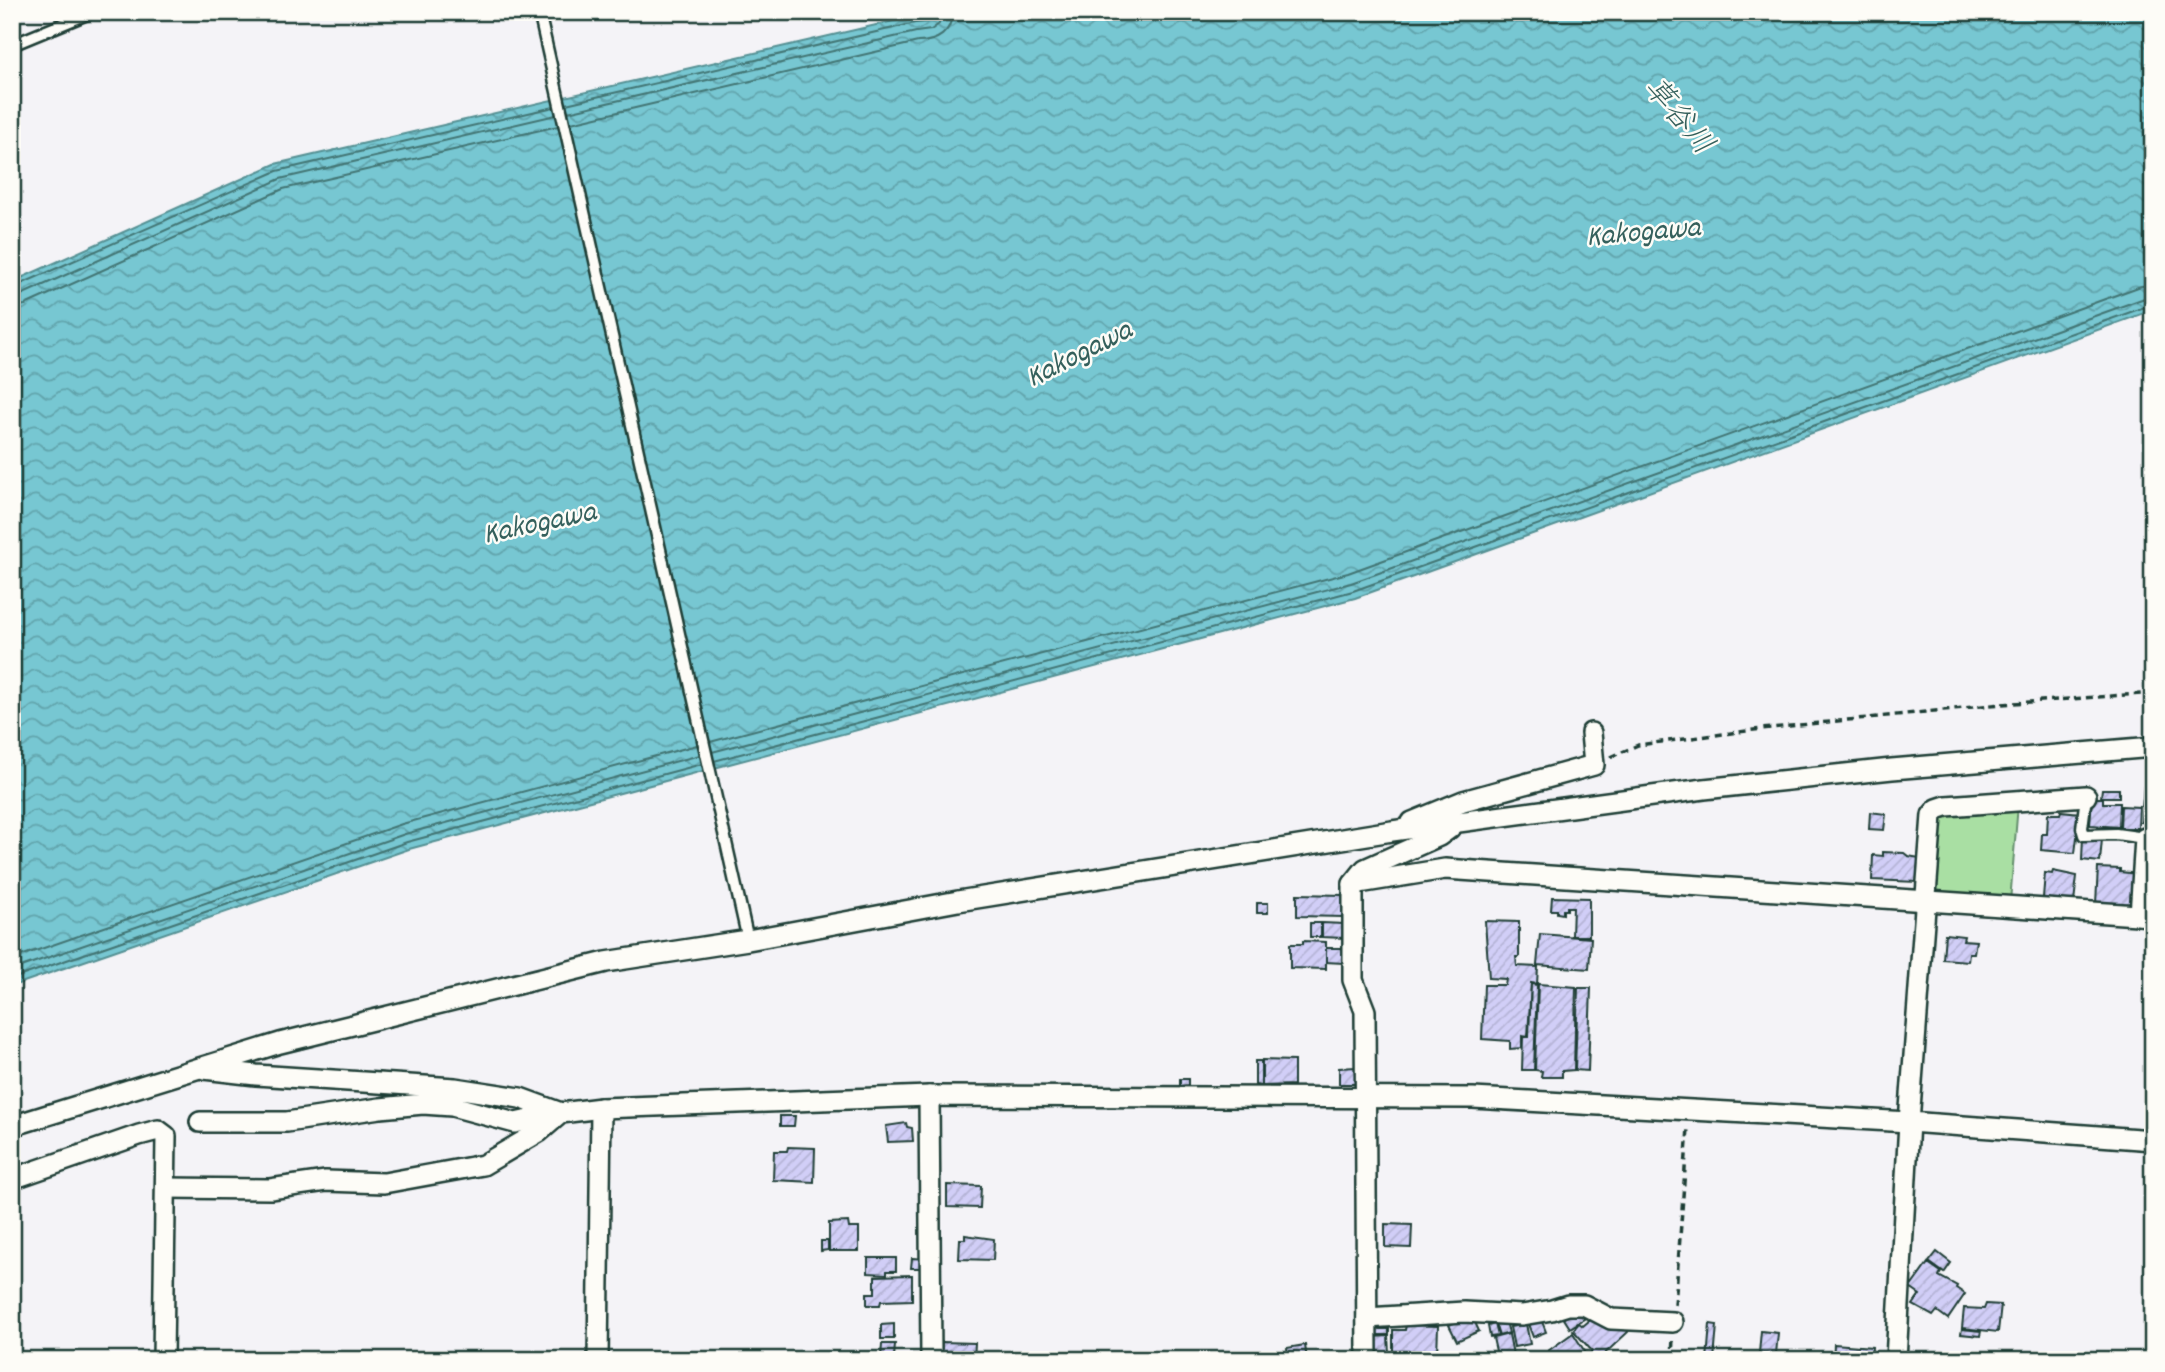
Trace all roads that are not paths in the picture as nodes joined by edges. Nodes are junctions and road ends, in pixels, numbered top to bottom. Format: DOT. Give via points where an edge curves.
graph roads {
  1 [pos="92,12"];
  2 [pos="539,12"];
  3 [pos="12,38"];
  4 [pos="23,41"];
  5 [pos="12,45"];
  6 [pos="1591,733"];
  7 [pos="2153,747"];
  8 [pos="2085,796"];
  9 [pos="1457,823"];
  10 [pos="1392,831"];
  11 [pos="2149,838"];
  12 [pos="1353,884"];
  13 [pos="1924,902"];
  14 [pos="2146,916"];
  15 [pos="748,940"];
  16 [pos="196,1068"];
  17 [pos="929,1096"];
  18 [pos="1367,1099"];
  19 [pos="601,1108"];
  20 [pos="561,1112"];
  21 [pos="200,1122"];
  22 [pos="1909,1122"];
  23 [pos="12,1126"];
  24 [pos="2153,1140"];
  25 [pos="12,1179"];
  26 [pos="166,1188"];
  27 [pos="1367,1318"];
  28 [pos="1673,1322"];
  29 [pos="163,1360"];
  30 [pos="598,1360"];
  31 [pos="931,1360"];
  32 [pos="1367,1360"];
  33 [pos="1896,1360"];
  1 -- 4 [label="lane"];
  2 -- 15 [label="lane"];
  3 -- 4 [label="lane"];
  4 -- 5 [label="lane"];
  6 -- 10 [label="street" via="1594,765 1463,801"];
  7 -- 9 [label="street" via="1704,789"];
  8 -- 11 [label="lane" via="2084,835"];
  8 -- 13 [label="street" via="1937,810 1932,815"];
  9 -- 10 [label="street"];
  9 -- 12 [label="street" via="1440,836 1365,869"];
  10 -- 15 [label="street"];
  11 -- 14 [label="street"];
  12 -- 13 [label="street" via="1444,869"];
  12 -- 18 [label="street" via="1353,980 1365,1011"];
  13 -- 14 [label="street"];
  13 -- 22 [label="street"];
  15 -- 16 [label="street" via="606,962"];
  16 -- 20 [label="street" via="455,1088 520,1098"];
  16 -- 23 [label="street"];
  17 -- 18 [label="street"];
  17 -- 19 [label="street"];
  17 -- 31 [label="street"];
  18 -- 22 [label="street" via="1473,1098"];
  18 -- 27 [label="street"];
  19 -- 20 [label="street"];
  19 -- 30 [label="street"];
  20 -- 21 [label="street" via="515,1123 452,1106 424,1104 286,1122"];
  20 -- 26 [label="street" via="539,1132 484,1165 384,1183"];
  22 -- 24 [label="street"];
  22 -- 33 [label="street"];
  25 -- 26 [label="street" via="158,1130 166,1136"];
  26 -- 29 [label="street"];
  27 -- 28 [label="street" via="1464,1312 1522,1315 1584,1305 1611,1319"];
  27 -- 32 [label="street"];
}
